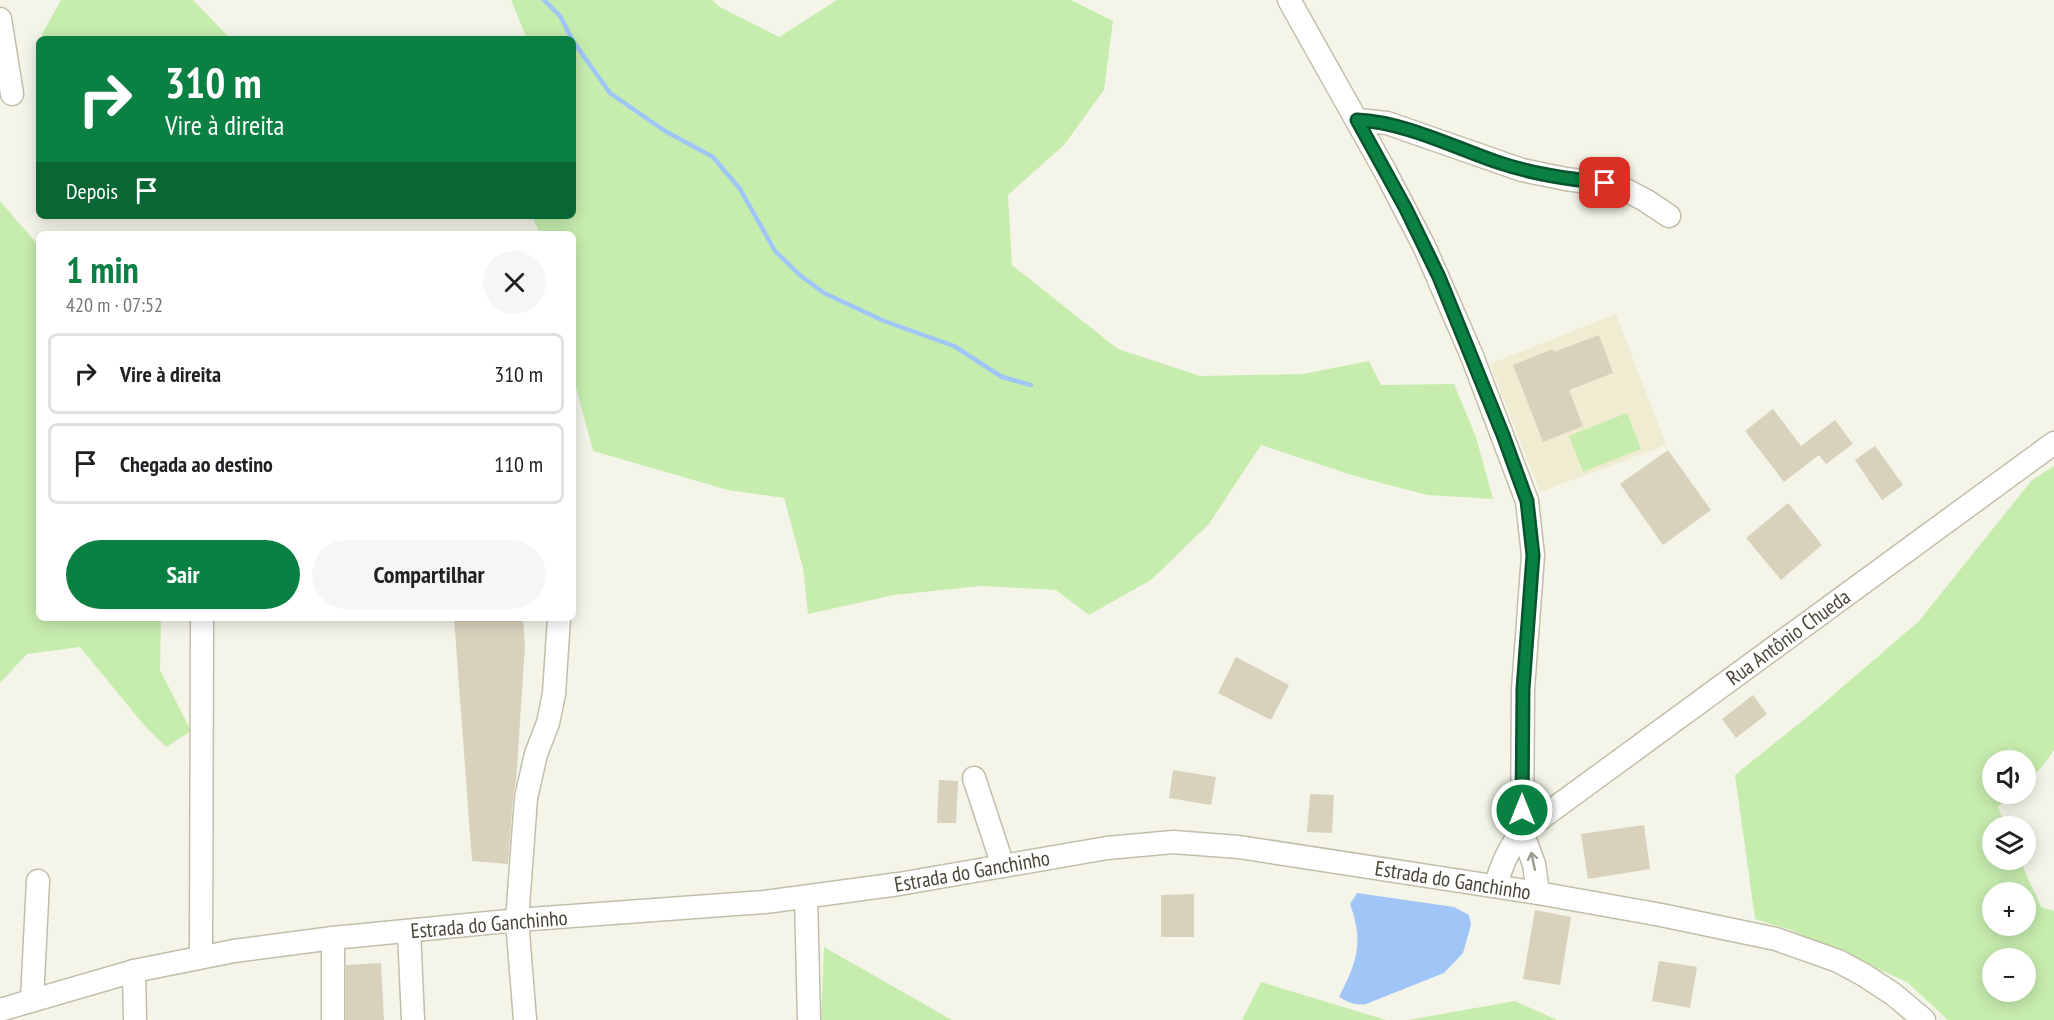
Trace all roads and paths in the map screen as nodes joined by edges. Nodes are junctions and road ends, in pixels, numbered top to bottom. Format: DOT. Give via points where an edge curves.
graph roads {
  1 [pos="1290,0"];
  2 [pos="0,19"];
  3 [pos="12,94"];
  4 [pos="1357,120"];
  5 [pos="1669,216"];
  6 [pos="2054,442"];
  7 [pos="202,621"];
  8 [pos="559,621"];
  9 [pos="974,778"];
  10 [pos="1522,832"];
  11 [pos="1004,866"];
  12 [pos="38,881"];
  13 [pos="1495,886"];
  14 [pos="1538,893"];
  15 [pos="806,897"];
  16 [pos="517,920"];
  17 [pos="409,931"];
  18 [pos="333,938"];
  19 [pos="201,957"];
  20 [pos="134,971"];
  21 [pos="32,1000"];
  22 [pos="0,1010"];
  23 [pos="135,1020"];
  24 [pos="333,1020"];
  25 [pos="413,1020"];
  26 [pos="525,1020"];
  27 [pos="809,1020"];
  28 [pos="1924,1020"];
  1 -- 4 [label="street"];
  2 -- 3 [label="street"];
  4 -- 5 [label="street" via="1387,123 1522,170 1618,186"];
  4 -- 10 [label="street" via="1439,277 1527,501 1533,555 1523,689"];
  6 -- 10 [label="street, Rua Antônio Chueda"];
  7 -- 19 [label="street"];
  8 -- 16 [label="street" via="555,694 526,798"];
  9 -- 11 [label="street"];
  10 -- 13 [label="street" via="1503,861"];
  14 -- 10 [label="street, one-way" via="1534,864"];
  11 -- 13 [label="street, Estrada do Ganchinho" via="1107,848 1173,842"];
  11 -- 15 [label="street, Estrada do Ganchinho"];
  12 -- 21 [label="street"];
  13 -- 14 [label="street, Estrada do Ganchinho"];
  14 -- 28 [label="street, Estrada do Ganchinho" via="1776,939 1838,961 1864,975"];
  15 -- 16 [label="street, Estrada do Ganchinho"];
  15 -- 27 [label="street"];
  16 -- 17 [label="street, Estrada do Ganchinho"];
  16 -- 26 [label="street"];
  17 -- 18 [label="street, Estrada do Ganchinho"];
  17 -- 25 [label="street"];
  18 -- 19 [label="street, Estrada do Ganchinho"];
  18 -- 24 [label="street"];
  19 -- 20 [label="street, Estrada do Ganchinho"];
  20 -- 21 [label="street, Estrada do Ganchinho"];
  20 -- 23 [label="street"];
  21 -- 22 [label="street, Estrada do Ganchinho"];
}
